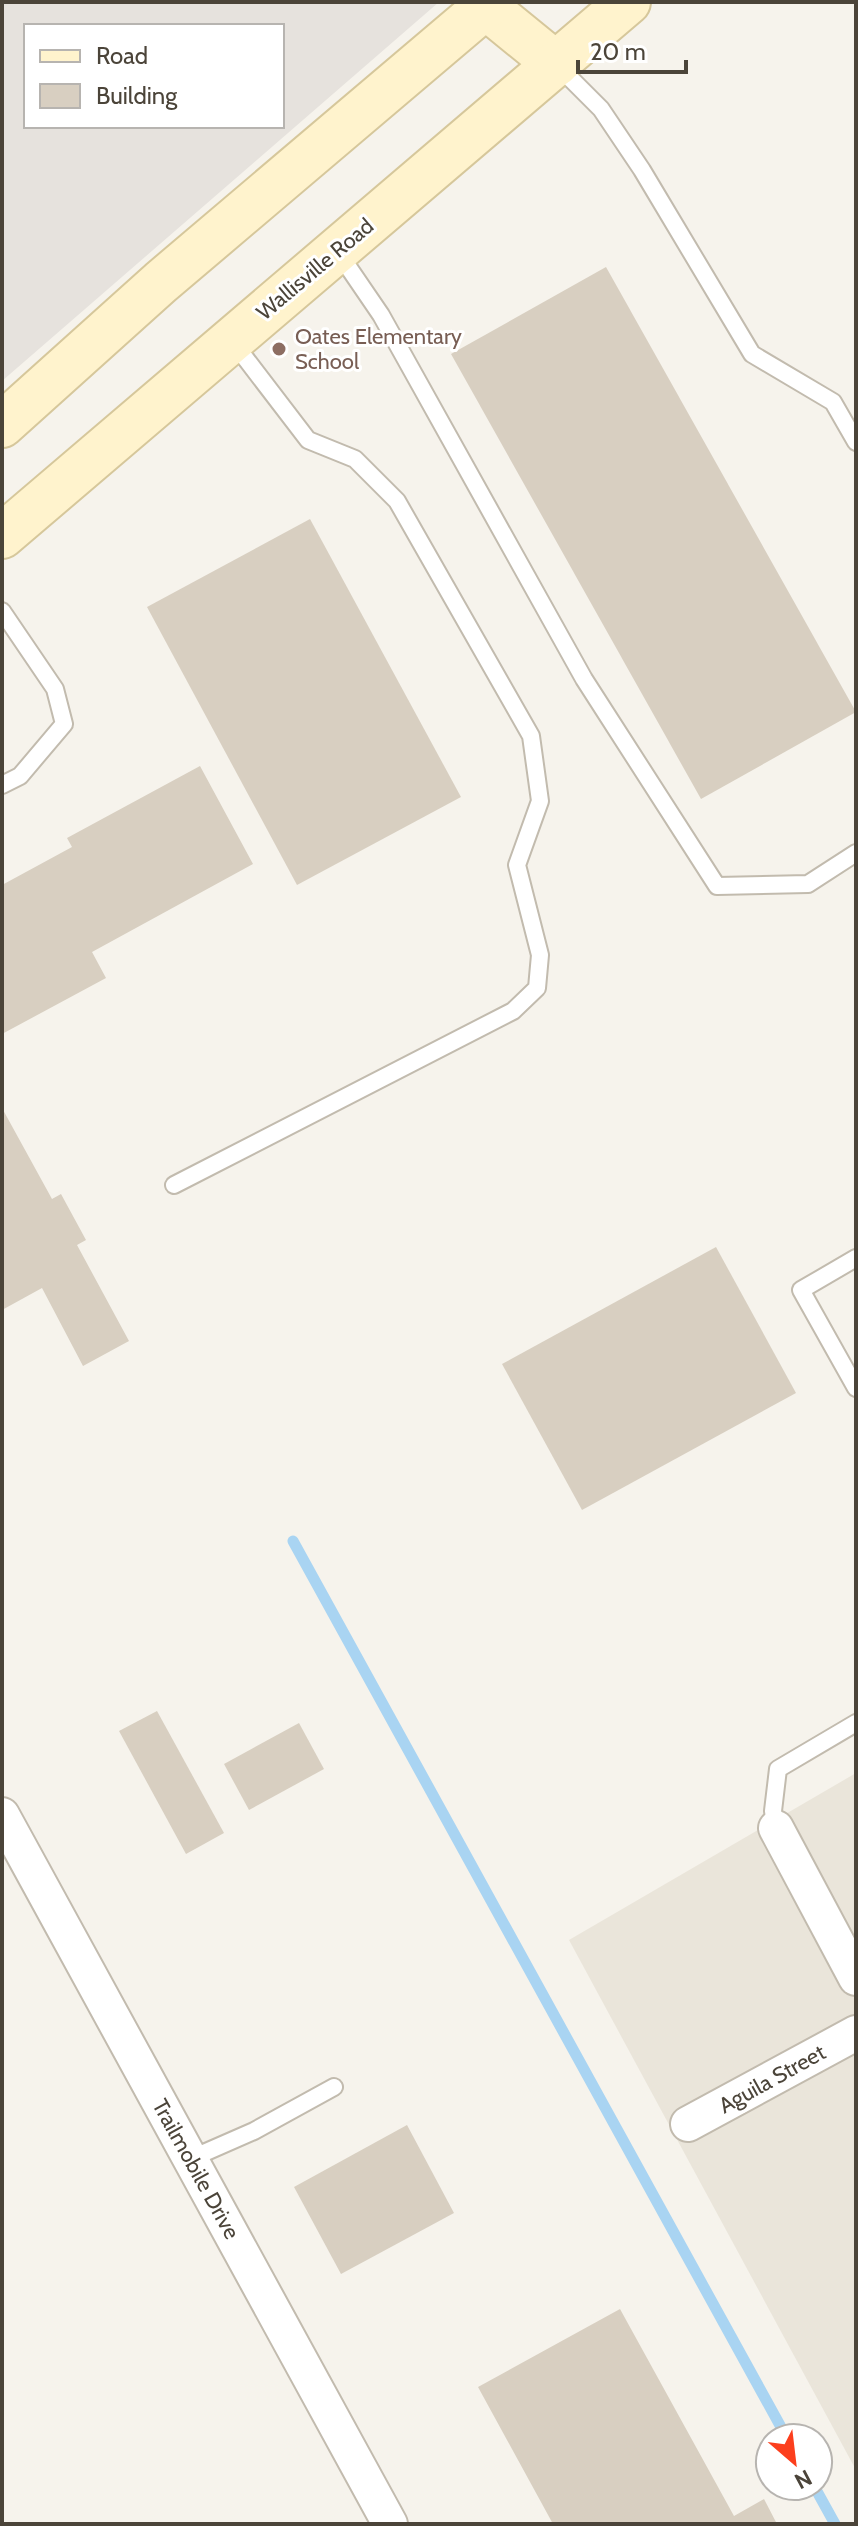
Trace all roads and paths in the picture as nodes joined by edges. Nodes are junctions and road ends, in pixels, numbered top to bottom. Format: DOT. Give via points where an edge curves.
graph roads {
  1 [pos="628,2"];
  2 [pos="486,4"];
  3 [pos="556,64"];
  4 [pos="337,250"];
  5 [pos="232,340"];
  6 [pos="2,425"];
  7 [pos="856,442"];
  8 [pos="2,536"];
  9 [pos="2,611"];
  10 [pos="2,785"];
  11 [pos="856,853"];
  12 [pos="174,1185"];
  13 [pos="856,1258"];
  14 [pos="856,1388"];
  15 [pos="856,1723"];
  16 [pos="2,1815"];
  17 [pos="776,1828"];
  18 [pos="856,1978"];
  19 [pos="856,2033"];
  20 [pos="334,2087"];
  21 [pos="688,2124"];
  22 [pos="190,2159"];
  23 [pos="390,2524"];
  1 -- 3 [label="main road, Wallisville Road"];
  2 -- 3 [label="main road"];
  2 -- 6 [label="main road"];
  3 -- 4 [label="main road, Wallisville Road"];
  3 -- 7 [label="lane" via="601,109 752,354 833,402"];
  4 -- 5 [label="main road, Wallisville Road"];
  4 -- 11 [label="lane" via="381,315 584,679 717,886 808,884"];
  5 -- 8 [label="main road, Wallisville Road"];
  5 -- 12 [label="lane" via="308,440 355,459 397,501 531,736 540,801 517,865 540,955 537,988 513,1011"];
  9 -- 10 [label="lane" via="55,689 64,724 20,776"];
  13 -- 14 [label="lane" via="801,1290"];
  15 -- 17 [label="lane" via="778,1769"];
  16 -- 22 [label="street, Trailmobile Drive"];
  17 -- 18 [label="street"];
  19 -- 21 [label="street, Aguila Street"];
  20 -- 22 [label="lane"];
  22 -- 23 [label="street, Trailmobile Drive"];
}
